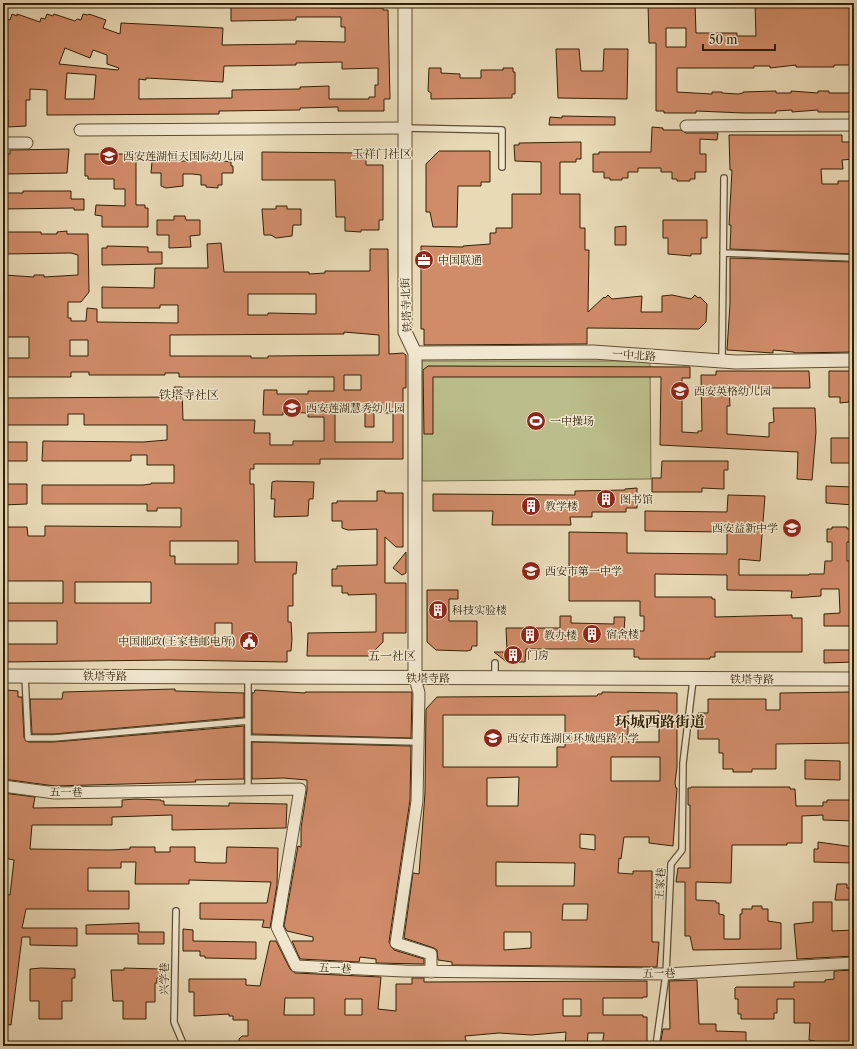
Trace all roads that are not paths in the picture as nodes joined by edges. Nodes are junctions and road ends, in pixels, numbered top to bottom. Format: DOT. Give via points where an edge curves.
graph roads {
  1 [pos="405,3"];
  2 [pos="854,125"];
  3 [pos="686,126"];
  4 [pos="404,128"];
  5 [pos="80,130"];
  6 [pos="3,143"];
  7 [pos="27,143"];
  8 [pos="502,167"];
  9 [pos="724,178"];
  10 [pos="723,253"];
  11 [pos="854,258"];
  12 [pos="415,353"];
  13 [pos="854,360"];
  14 [pos="722,361"];
  15 [pos="495,664"];
  16 [pos="248,675"];
  17 [pos="3,676"];
  18 [pos="25,676"];
  19 [pos="415,678"];
  20 [pos="496,679"];
  21 [pos="854,679"];
  22 [pos="694,680"];
  23 [pos="248,721"];
  24 [pos="248,738"];
  25 [pos="417,742"];
  26 [pos="3,786"];
  27 [pos="248,790"];
  28 [pos="176,911"];
  29 [pos="854,964"];
  30 [pos="432,972"];
  31 [pos="666,974"];
  32 [pos="184,1046"];
  33 [pos="656,1046"];
  1 -- 4 [label="street, 铁塔寺北街"];
  2 -- 3 [label="street"];
  4 -- 5 [label="street"];
  4 -- 8 [label="lane" via="502,130"];
  4 -- 12 [label="street, 铁塔寺北街" via="405,332"];
  6 -- 7 [label="street"];
  9 -- 10 [label="lane"];
  10 -- 11 [label="lane"];
  10 -- 14 [label="lane"];
  12 -- 14 [label="street, 一中北路" via="593,352"];
  12 -- 19 [label="street, 铁塔寺北街"];
  13 -- 14 [label="street, 一中北路"];
  15 -- 20 [label="lane"];
  16 -- 18 [label="street, 铁塔寺路"];
  16 -- 19 [label="street, 铁塔寺路"];
  16 -- 23 [label="lane"];
  17 -- 18 [label="street, 铁塔寺路"];
  18 -- 23 [label="lane" via="28,738 54,738"];
  19 -- 20 [label="street, 铁塔寺路"];
  19 -- 25 [label="street" via="419,693"];
  20 -- 22 [label="street, 铁塔寺路"];
  21 -- 22 [label="street, 铁塔寺路"];
  22 -- 31 [label="lane, 王家巷" via="683,763 682,850 671,864"];
  23 -- 24 [label="lane"];
  24 -- 25 [label="lane"];
  24 -- 27 [label="lane"];
  25 -- 30 [label="street" via="417,801 396,943 431,954"];
  26 -- 27 [label="street, 五一巷" via="55,793"];
  27 -- 30 [label="street, 五一巷" via="300,789 277,927 296,966"];
  28 -- 32 [label="lane, 兴学巷" via="174,1022"];
  29 -- 31 [label="street, 五一巷"];
  30 -- 31 [label="street, 五一巷"];
  31 -- 33 [label="lane, 王家巷"];
}
